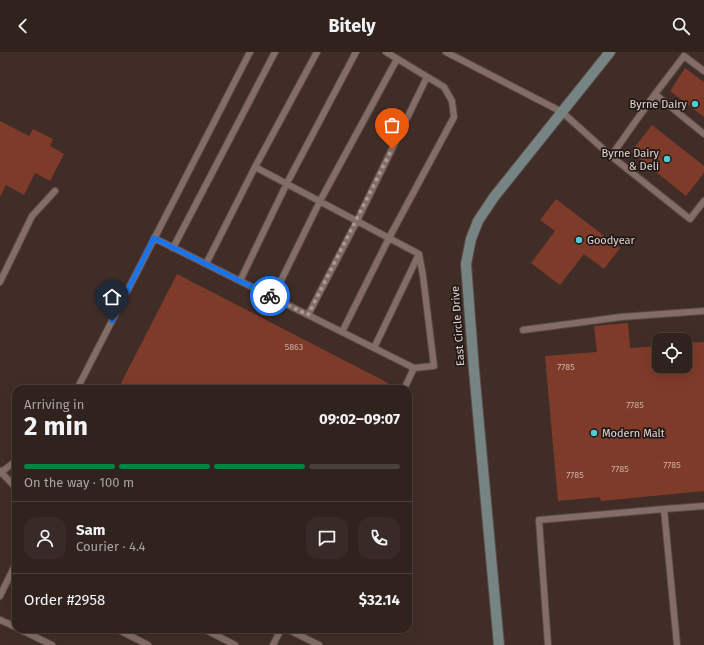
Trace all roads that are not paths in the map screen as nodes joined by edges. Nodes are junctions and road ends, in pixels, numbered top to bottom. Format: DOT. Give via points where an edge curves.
graph roads {
  1 [pos="250,52"];
  2 [pos="275,52"];
  3 [pos="317,52"];
  4 [pos="356,52"];
  5 [pos="386,52"];
  6 [pos="446,52"];
  7 [pos="610,52"];
  8 [pos="397,59"];
  9 [pos="704,71"];
  10 [pos="427,77"];
  11 [pos="655,94"];
  12 [pos="562,112"];
  13 [pos="704,134"];
  14 [pos="611,156"];
  15 [pos="255,167"];
  16 [pos="287,184"];
  17 [pos="55,191"];
  18 [pos="320,201"];
  19 [pos="704,201"];
  20 [pos="356,221"];
  21 [pos="154,238"];
  22 [pos="389,238"];
  23 [pos="173,248"];
  24 [pos="419,254"];
  25 [pos="206,264"];
  26 [pos="240,281"];
  27 [pos="0,282"];
  28 [pos="273,297"];
  29 [pos="704,311"];
  30 [pos="308,315"];
  31 [pos="523,330"];
  32 [pos="342,332"];
  33 [pos="374,348"];
  34 [pos="414,368"];
  35 [pos="79,385"];
  36 [pos="406,385"];
  37 [pos="12,464"];
  38 [pos="0,472"];
  39 [pos="12,484"];
  40 [pos="704,506"];
  41 [pos="664,509"];
  42 [pos="12,578"];
  43 [pos="0,596"];
  44 [pos="0,620"];
  45 [pos="12,626"];
  46 [pos="27,633"];
  47 [pos="125,633"];
  48 [pos="212,633"];
  49 [pos="279,633"];
  50 [pos="295,633"];
  51 [pos="52,645"];
  52 [pos="148,645"];
  53 [pos="236,645"];
  54 [pos="273,645"];
  55 [pos="319,645"];
  56 [pos="499,645"];
  57 [pos="548,645"];
  58 [pos="677,645"];
  1 -- 21 [label="lane"];
  2 -- 23 [label="lane"];
  3 -- 15 [label="lane"];
  4 -- 16 [label="lane"];
  5 -- 8 [label="lane"];
  6 -- 12 [label="lane"];
  7 -- 12 [label="street, East Circle Drive"];
  8 -- 10 [label="lane"];
  8 -- 18 [label="lane"];
  9 -- 11 [label="lane" via="684,56"];
  10 -- 20 [label="lane"];
  10 -- 22 [label="lane" via="444,87 452,101 454,117"];
  11 -- 13 [label="lane"];
  11 -- 14 [label="lane"];
  12 -- 14 [label="lane"];
  12 -- 56 [label="street, East Circle Drive" via="490,203 471,239 466,264"];
  14 -- 19 [label="lane" via="690,219"];
  15 -- 16 [label="lane"];
  15 -- 25 [label="lane"];
  16 -- 18 [label="lane"];
  16 -- 26 [label="lane"];
  17 -- 27 [label="lane" via="32,216"];
  18 -- 20 [label="lane"];
  18 -- 28 [label="lane"];
  20 -- 22 [label="lane"];
  20 -- 30 [label="lane"];
  21 -- 23 [label="lane"];
  21 -- 35 [label="lane"];
  22 -- 24 [label="lane"];
  22 -- 32 [label="lane"];
  23 -- 25 [label="lane"];
  24 -- 33 [label="lane"];
  24 -- 34 [label="lane" via="434,366"];
  25 -- 26 [label="lane"];
  26 -- 28 [label="lane"];
  28 -- 30 [label="lane"];
  29 -- 31 [label="lane" via="621,317"];
  30 -- 32 [label="lane"];
  32 -- 33 [label="lane"];
  33 -- 34 [label="lane"];
  34 -- 36 [label="lane"];
  37 -- 38 [label="lane"];
  38 -- 39 [label="lane"];
  40 -- 41 [label="lane"];
  41 -- 57 [label="lane" via="539,520"];
  41 -- 58 [label="lane"];
  42 -- 43 [label="lane"];
  44 -- 45 [label="lane"];
  46 -- 51 [label="lane"];
  47 -- 52 [label="lane"];
  48 -- 53 [label="lane"];
  49 -- 54 [label="lane"];
  50 -- 55 [label="lane"];
}
